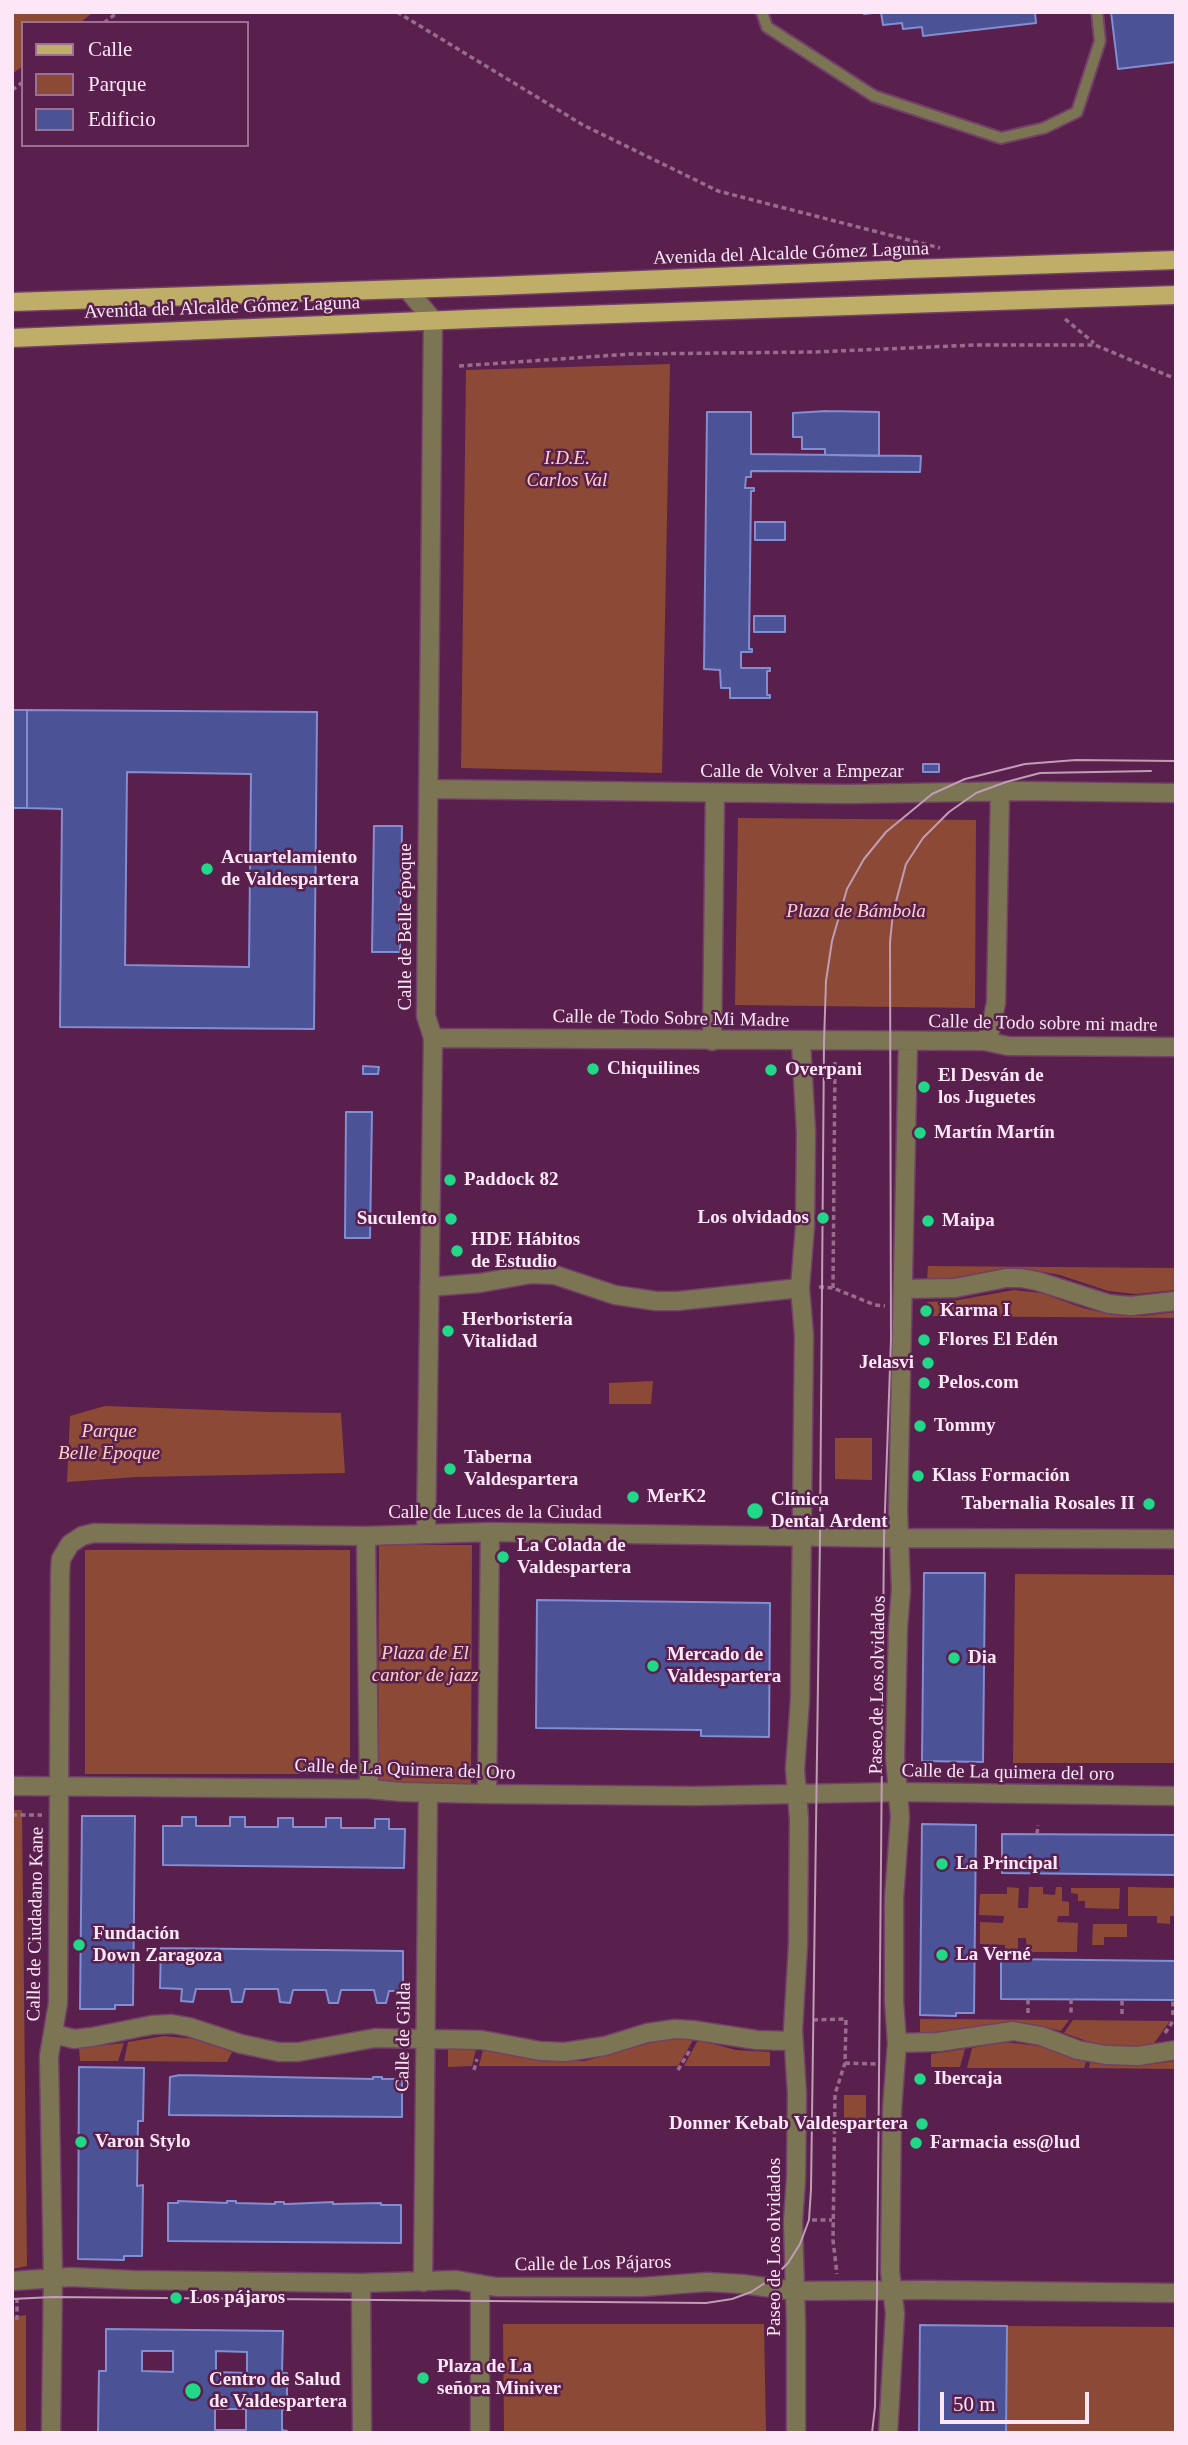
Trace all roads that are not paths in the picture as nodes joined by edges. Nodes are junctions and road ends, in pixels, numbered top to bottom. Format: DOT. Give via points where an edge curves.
graph roads {
  1 [pos="762,12"];
  2 [pos="1097,12"];
  3 [pos="1176,260"];
  4 [pos="407,289"];
  5 [pos="1176,295"];
  6 [pos="12,302"];
  7 [pos="433,320"];
  8 [pos="12,338"];
  9 [pos="428,789"];
  10 [pos="1000,792"];
  11 [pos="715,793"];
  12 [pos="1176,793"];
  13 [pos="433,1038"];
  14 [pos="712,1041"];
  15 [pos="984,1041"];
  16 [pos="801,1042"];
  17 [pos="908,1042"];
  18 [pos="1176,1047"];
  19 [pos="429,1287"];
  20 [pos="800,1288"];
  21 [pos="904,1297"];
  22 [pos="1176,1301"];
  23 [pos="490,1532"];
  24 [pos="426,1533"];
  25 [pos="366,1536"];
  26 [pos="800,1536"];
  27 [pos="900,1538"];
  28 [pos="1176,1539"];
  29 [pos="70,1544"];
  30 [pos="12,1786"];
  31 [pos="59,1786"];
  32 [pos="369,1789"];
  33 [pos="898,1792"];
  34 [pos="428,1793"];
  35 [pos="487,1794"];
  36 [pos="797,1794"];
  37 [pos="1176,1796"];
  38 [pos="54,2034"];
  39 [pos="425,2040"];
  40 [pos="793,2041"];
  41 [pos="897,2043"];
  42 [pos="1176,2050"];
  43 [pos="53,2277"];
  44 [pos="12,2281"];
  45 [pos="423,2281"];
  46 [pos="361,2283"];
  47 [pos="480,2284"];
  48 [pos="795,2291"];
  49 [pos="892,2291"];
  50 [pos="1176,2293"];
  51 [pos="51,2433"];
  52 [pos="362,2433"];
  53 [pos="480,2433"];
  54 [pos="796,2433"];
  55 [pos="888,2433"];
  1 -- 2 [label="lane" via="767,27 874,96 1001,138 1044,128 1077,112 1100,41"];
  3 -- 4 [label="main road, Avenida del Alcalde Gómez Laguna, bridge"];
  4 -- 6 [label="main road, Avenida del Alcalde Gómez Laguna"];
  4 -- 7 [label="street"];
  5 -- 7 [label="main road, Avenida del Alcalde Gómez Laguna, bridge"];
  7 -- 8 [label="main road, Avenida del Alcalde Gómez Laguna"];
  7 -- 9 [label="street, Calle de Belle époque"];
  9 -- 11 [label="street, Calle de Volver a Empezar"];
  9 -- 13 [label="street, Calle de Belle époque" via="426,1016"];
  10 -- 11 [label="street, Calle de Volver a Empezar"];
  10 -- 12 [label="street, Calle de Volver a Empezar"];
  10 -- 15 [label="street" via="996,1003"];
  11 -- 14 [label="street"];
  13 -- 14 [label="street, Calle de Todo Sobre Mi Madre"];
  13 -- 19 [label="street, Calle de Belle époque"];
  14 -- 16 [label="street, Calle de Todo Sobre Mi Madre"];
  15 -- 17 [label="street, Calle de Todo sobre mi madre"];
  15 -- 18 [label="street, Calle de Todo sobre mi madre" via="1008,1046"];
  16 -- 17 [label="street, Calle de Todo Sobre Mi Madre"];
  16 -- 20 [label="street, Paseo de Los olvidados" via="806,1132"];
  17 -- 21 [label="street, Paseo de Los olvidados"];
  19 -- 20 [label="street" via="555,1275 615,1295 656,1301"];
  19 -- 24 [label="street, Calle de Belle époque"];
  20 -- 26 [label="street, Paseo de Los olvidados" via="804,1325"];
  21 -- 22 [label="street" via="1006,1278 1037,1281 1109,1304"];
  21 -- 27 [label="street, Paseo de Los olvidados"];
  23 -- 24 [label="street, Calle de Luces de la Ciudad"];
  23 -- 26 [label="street, Calle de Luces de la Ciudad"];
  23 -- 35 [label="street"];
  24 -- 25 [label="street, Calle de Luces de la Ciudad"];
  25 -- 29 [label="street, Calle de Luces de la Ciudad" via="93,1533"];
  25 -- 32 [label="street"];
  26 -- 27 [label="street, Calle de Luces de la Ciudad"];
  26 -- 36 [label="street, Paseo de Los olvidados"];
  27 -- 28 [label="street, Calle de Luces de la Ciudad"];
  27 -- 33 [label="street, Paseo de Los olvidados"];
  29 -- 31 [label="street, Calle de Ciudadano Kane" via="61,1559 60,1573"];
  30 -- 31 [label="street, Calle de La Quimera del Oro"];
  31 -- 32 [label="street, Calle de La Quimera del Oro"];
  31 -- 38 [label="street, Calle de Ciudadano Kane"];
  32 -- 34 [label="street, Calle de La Quimera del Oro"];
  33 -- 36 [label="street, Calle de La quimera del oro"];
  33 -- 37 [label="street, Calle de La quimera del oro"];
  33 -- 41 [label="street, Paseo de Los olvidados" via="894,1891"];
  34 -- 35 [label="street, Calle de La Quimera del Oro"];
  34 -- 39 [label="street, Calle de Gilda"];
  35 -- 36 [label="street, Calle de La Quimera del Oro"];
  36 -- 40 [label="street, Paseo de Los olvidados"];
  38 -- 39 [label="street" via="92,2038 172,2024 279,2052 375,2038"];
  38 -- 43 [label="street, Calle de Ciudadano Kane" via="49,2056"];
  39 -- 40 [label="street" via="482,2040 565,2052 647,2033 692,2029"];
  39 -- 45 [label="street, Calle de Gilda"];
  40 -- 48 [label="street, Paseo de Los olvidados" via="797,2094"];
  41 -- 42 [label="street" via="1013,2031 1106,2055"];
  41 -- 49 [label="street, Paseo de Los olvidados" via="892,2109"];
  43 -- 44 [label="street, Calle de Los Pájaros"];
  43 -- 46 [label="street, Calle de Los Pájaros"];
  43 -- 51 [label="street, Calle de Ciudadano Kane"];
  45 -- 46 [label="street, Calle de Los Pájaros"];
  45 -- 47 [label="street, Calle de Los Pájaros"];
  46 -- 52 [label="street"];
  47 -- 48 [label="street, Calle de Los Pájaros" via="642,2287 707,2281"];
  47 -- 53 [label="street"];
  48 -- 49 [label="street, Calle de Los Pájaros"];
  48 -- 54 [label="street, Paseo de Los olvidados"];
  49 -- 50 [label="street, Calle de Los Pájaros"];
  49 -- 55 [label="street, Paseo de Los olvidados" via="895,2313"];
}
